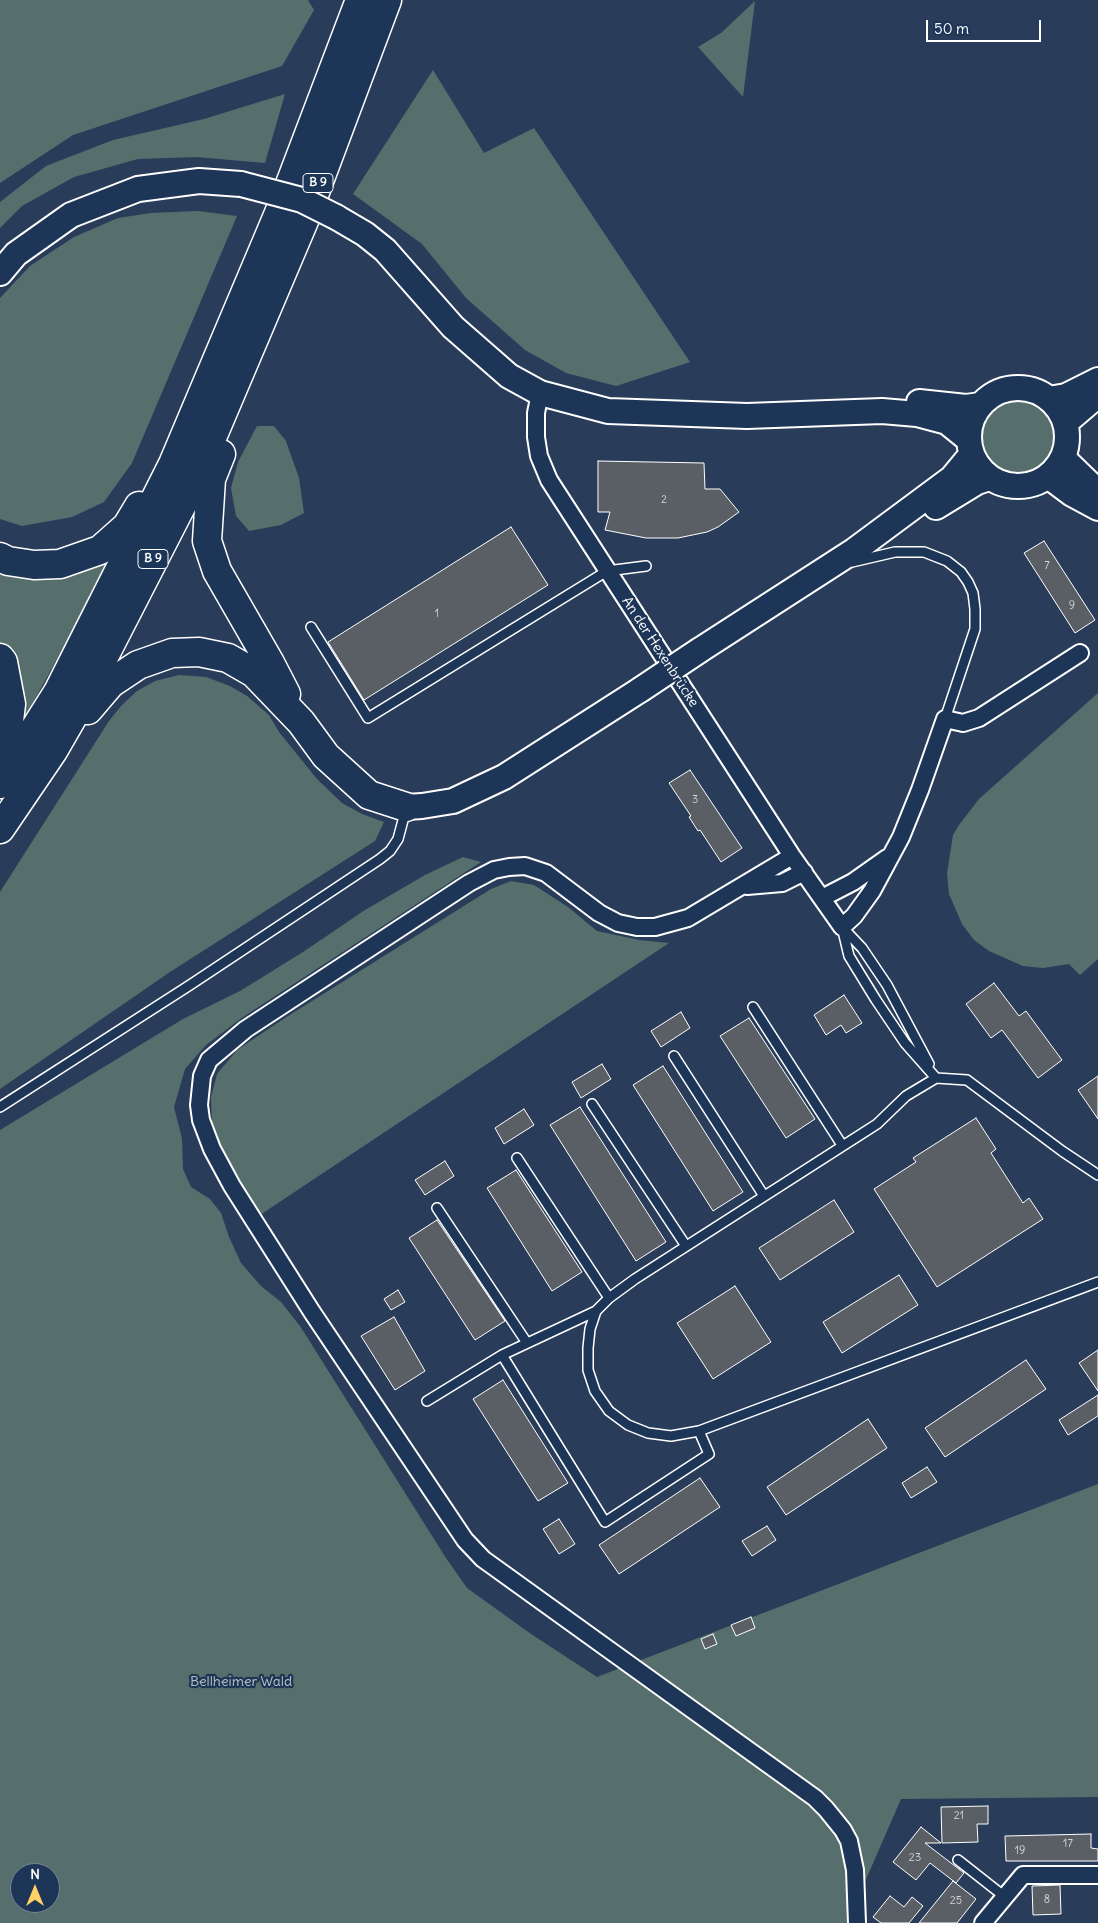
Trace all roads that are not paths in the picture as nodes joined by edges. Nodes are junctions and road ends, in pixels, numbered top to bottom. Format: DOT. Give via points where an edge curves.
graph roads {
  1 [pos="360,0"];
  2 [pos="388,0"];
  3 [pos="0,273"];
  4 [pos="244,363"];
  5 [pos="1098,380"];
  6 [pos="540,393"];
  7 [pos="1098,396"];
  8 [pos="1050,399"];
  9 [pos="980,406"];
  10 [pos="789,415"];
  11 [pos="1065,423"];
  12 [pos="970,447"];
  13 [pos="1063,458"];
  14 [pos="173,464"];
  15 [pos="1048,476"];
  16 [pos="989,478"];
  17 [pos="1098,492"];
  18 [pos="1098,508"];
  19 [pos="855,550"];
  20 [pos="0,557"];
  21 [pos="646,566"];
  22 [pos="828,569"];
  23 [pos="608,571"];
  24 [pos="311,627"];
  25 [pos="1080,653"];
  26 [pos="0,658"];
  27 [pos="947,714"];
  28 [pos="301,722"];
  29 [pos="53,751"];
  30 [pos="0,757"];
  31 [pos="0,784"];
  32 [pos="406,807"];
  33 [pos="0,829"];
  34 [pos="891,855"];
  35 [pos="792,856"];
  36 [pos="804,872"];
  37 [pos="740,887"];
  38 [pos="822,898"];
  39 [pos="842,927"];
  40 [pos="753,1007"];
  41 [pos="674,1056"];
  42 [pos="936,1078"];
  43 [pos="592,1104"];
  44 [pos="0,1107"];
  45 [pos="842,1145"];
  46 [pos="517,1158"];
  47 [pos="1098,1175"];
  48 [pos="764,1196"];
  49 [pos="437,1208"];
  50 [pos="686,1246"];
  51 [pos="1098,1282"];
  52 [pos="609,1298"];
  53 [pos="596,1311"];
  54 [pos="527,1343"];
  55 [pos="502,1355"];
  56 [pos="427,1401"];
  57 [pos="699,1431"];
  58 [pos="958,1860"];
  59 [pos="1098,1875"];
  60 [pos="1005,1897"];
  61 [pos="857,1923"];
  62 [pos="983,1923"];
  1 -- 14 [label="highway, B 9" via="280,212"];
  2 -- 4 [label="highway, B 9" via="306,216"];
  3 -- 6 [label="main road, B 9, bridge" via="16,254 71,215 138,189 199,182 241,184 302,200 365,234 385,250 453,327 509,376"];
  4 -- 28 [label="highway, B 9" via="230,429 211,479 207,541 216,571"];
  4 -- 29 [label="highway, B 9" via="191,487"];
  5 -- 8 [label="main road" via="1066,396"];
  6 -- 10 [label="main road, B 9" via="608,411"];
  6 -- 23 [label="street, An der Hexenbrücke" via="536,413 539,456 549,480"];
  7 -- 11 [label="main road"];
  8 -- 9 [label="main road, B 9" via="1032,390 1013,388 989,397"];
  8 -- 11 [label="main road"];
  9 -- 10 [label="main road, B 9" via="884,401"];
  9 -- 12 [label="main road, B 9" via="971,421"];
  10 -- 12 [label="main road, B 9" via="882,411 917,414 948,422"];
  11 -- 13 [label="main road" via="1067,440"];
  12 -- 16 [label="main road, B 9" via="979,468"];
  12 -- 19 [label="main road, B 9" via="952,478"];
  13 -- 15 [label="main road"];
  13 -- 17 [label="main road"];
  14 -- 20 [label="highway, B 9" via="144,498 127,526 100,550 60,564 34,566"];
  14 -- 31 [label="highway, B 9" via="58,692"];
  15 -- 16 [label="main road" via="1034,484 1019,487 1003,485"];
  15 -- 18 [label="main road"];
  16 -- 19 [label="main road, B 9"];
  19 -- 22 [label="main road, B 9"];
  21 -- 23 [label="lane"];
  22 -- 27 [label="lane" via="910,551 924,552 948,561 961,572 972,593 975,630"];
  22 -- 32 [label="main road, B 9, bridge" via="504,777 453,801"];
  23 -- 24 [label="lane" via="368,718"];
  23 -- 35 [label="street, An der Hexenbrücke"];
  25 -- 27 [label="street" via="979,718 963,724"];
  26 -- 30 [label="highway" via="11,704 6,746"];
  27 -- 34 [label="street" via="909,818"];
  28 -- 29 [label="highway, B 9" via="254,673 228,658 199,652 172,653 138,665 111,683"];
  28 -- 32 [label="highway, B 9" via="326,756 369,795"];
  29 -- 33 [label="highway, B 9"];
  32 -- 44 [label="lane" via="398,839 380,859"];
  34 -- 38 [label="street" via="853,882"];
  34 -- 39 [label="street" via="872,891"];
  35 -- 36 [label="street, An der Hexenbrücke"];
  35 -- 37 [label="street"];
  36 -- 37 [label="street" via="782,883"];
  36 -- 38 [label="street, An der Hexenbrücke"];
  37 -- 61 [label="street" via="688,918 656,927 637,927 599,913 546,873 524,866 494,870 269,1013 221,1049 209,1060 202,1076 199,1105 212,1149 232,1186 312,1312 474,1551 815,1798 836,1818 844,1830 855,1870"];
  38 -- 39 [label="street, An der Hexenbrücke"];
  39 -- 42 [label="lane" via="862,948 887,985"];
  39 -- 42 [label="lane" via="849,956 858,971 905,1043"];
  40 -- 45 [label="lane"];
  41 -- 48 [label="lane"];
  42 -- 45 [label="lane" via="906,1096 877,1124"];
  42 -- 47 [label="lane" via="967,1080"];
  43 -- 50 [label="lane"];
  45 -- 48 [label="lane"];
  46 -- 52 [label="lane"];
  48 -- 50 [label="lane"];
  49 -- 54 [label="lane"];
  50 -- 52 [label="lane"];
  51 -- 57 [label="lane"];
  52 -- 53 [label="lane"];
  53 -- 54 [label="lane"];
  53 -- 57 [label="lane" via="590,1329 588,1370 595,1391 609,1411 628,1426 648,1433 671,1436"];
  54 -- 55 [label="lane"];
  55 -- 56 [label="lane"];
  55 -- 57 [label="lane" via="606,1522 709,1454"];
  58 -- 60 [label="lane"];
  59 -- 60 [label="street" via="1023,1875"];
  60 -- 62 [label="street"];
}
